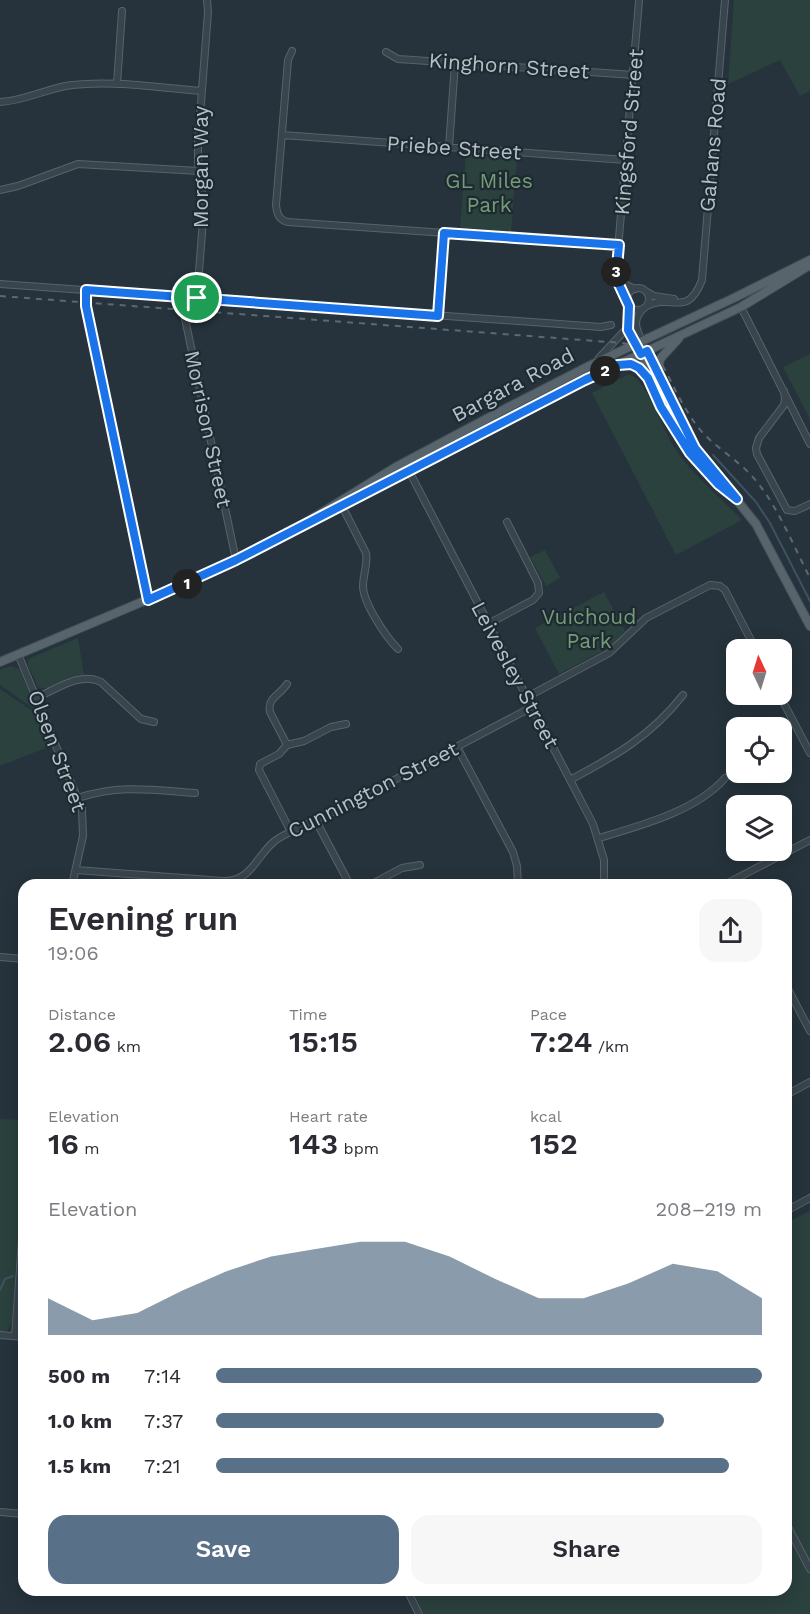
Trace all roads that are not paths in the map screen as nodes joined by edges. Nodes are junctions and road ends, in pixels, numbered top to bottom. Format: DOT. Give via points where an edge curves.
graph roads {
  1 [pos="207,0"];
  2 [pos="724,0"];
  3 [pos="639,1"];
  4 [pos="122,11"];
  5 [pos="292,51"];
  6 [pos="386,52"];
  7 [pos="455,63"];
  8 [pos="634,75"];
  9 [pos="117,84"];
  10 [pos="202,92"];
  11 [pos="0,102"];
  12 [pos="282,135"];
  13 [pos="449,147"];
  14 [pos="626,160"];
  15 [pos="199,171"];
  16 [pos="0,190"];
  17 [pos="444,233"];
  18 [pos="619,245"];
  19 [pos="810,260"];
  20 [pos="617,263"];
  21 [pos="810,266"];
  22 [pos="0,284"];
  23 [pos="698,288"];
  24 [pos="635,289"];
  25 [pos="86,290"];
  26 [pos="647,292"];
  27 [pos="736,297"];
  28 [pos="185,298"];
  29 [pos="197,298"];
  30 [pos="628,302"];
  31 [pos="645,307"];
  32 [pos="741,307"];
  33 [pos="438,316"];
  34 [pos="611,325"];
  35 [pos="628,327"];
  36 [pos="682,336"];
  37 [pos="638,343"];
  38 [pos="644,353"];
  39 [pos="591,365"];
  40 [pos="618,365"];
  41 [pos="658,375"];
  42 [pos="784,390"];
  43 [pos="667,415"];
  44 [pos="810,444"];
  45 [pos="406,467"];
  46 [pos="737,499"];
  47 [pos="341,504"];
  48 [pos="810,504"];
  49 [pos="507,522"];
  50 [pos="236,560"];
  51 [pos="148,600"];
  52 [pos="488,624"];
  53 [pos="810,626"];
  54 [pos="750,639"];
  55 [pos="398,649"];
  56 [pos="18,654"];
  57 [pos="0,662"];
  58 [pos="287,684"];
  59 [pos="683,695"];
  60 [pos="527,697"];
  61 [pos="36,698"];
  62 [pos="785,705"];
  63 [pos="532,707"];
  64 [pos="154,722"];
  65 [pos="346,724"];
  66 [pos="287,745"];
  67 [pos="457,747"];
  68 [pos="810,753"];
  69 [pos="726,778"];
  70 [pos="570,780"];
  71 [pos="195,793"];
  72 [pos="78,798"];
  73 [pos="316,821"];
  74 [pos="291,832"];
  75 [pos="599,838"];
  76 [pos="810,840"];
  77 [pos="420,865"];
  78 [pos="76,870"];
  79 [pos="159,876"];
  80 [pos="74,879"];
  81 [pos="158,879"];
  82 [pos="186,879"];
  83 [pos="238,879"];
  84 [pos="347,879"];
  85 [pos="381,879"];
  86 [pos="517,879"];
  87 [pos="604,879"];
  88 [pos="735,879"];
  89 [pos="0,957"];
  90 [pos="18,958"];
  91 [pos="792,996"];
  92 [pos="810,1031"];
  93 [pos="810,1082"];
  94 [pos="792,1092"];
  95 [pos="810,1198"];
  96 [pos="792,1207"];
  97 [pos="18,1295"];
  98 [pos="0,1335"];
  99 [pos="15,1336"];
  100 [pos="18,1336"];
  101 [pos="0,1512"];
  102 [pos="18,1514"];
  103 [pos="792,1534"];
  104 [pos="810,1569"];
  105 [pos="410,1596"];
  106 [pos="419,1614"];
  1 -- 10 [label="street, Morgan Way"];
  2 -- 23 [label="street, Gahans Road" via="703,275"];
  3 -- 8 [label="street, Kingsford Street"];
  4 -- 9 [label="street"];
  5 -- 12 [label="street"];
  6 -- 7 [label="street, Kinghorn Street" via="398,58"];
  7 -- 8 [label="street, Kinghorn Street"];
  7 -- 13 [label="street"];
  8 -- 14 [label="street, Kingsford Street"];
  9 -- 10 [label="street"];
  9 -- 11 [label="street" via="61,87"];
  10 -- 15 [label="street, Morgan Way"];
  12 -- 13 [label="street, Priebe Street"];
  12 -- 17 [label="street" via="276,205 279,217 288,222"];
  13 -- 14 [label="street, Priebe Street"];
  14 -- 18 [label="street, Kingsford Street"];
  15 -- 16 [label="street" via="78,164"];
  15 -- 29 [label="street, Morgan Way" via="204,207"];
  17 -- 18 [label="street"];
  17 -- 33 [label="street"];
  18 -- 20 [label="street, Kingsford Street"];
  19 -- 27 [label="main road, Bargara Road"];
  20 -- 24 [label="street" via="621,280"];
  20 -- 30 [label="street, Kingsford Street" via="616,278"];
  21 -- 32 [label="main road, Bargara Road"];
  22 -- 25 [label="street"];
  23 -- 26 [label="street" via="680,299"];
  23 -- 31 [label="street" via="688,300"];
  24 -- 26 [label="street"];
  24 -- 30 [label="street"];
  25 -- 28 [label="street"];
  25 -- 51 [label="street" via="86,306"];
  26 -- 31 [label="street"];
  27 -- 32 [label="main road"];
  27 -- 37 [label="main road, Bargara Road"];
  28 -- 29 [label="street"];
  28 -- 50 [label="street, Morrison Street" via="185,318"];
  29 -- 33 [label="street"];
  30 -- 31 [label="street" via="636,310"];
  30 -- 35 [label="street"];
  31 -- 37 [label="street" via="635,322"];
  32 -- 36 [label="main road, Bargara Road"];
  32 -- 42 [label="street"];
  33 -- 34 [label="street"];
  35 -- 37 [label="street"];
  35 -- 39 [label="street"];
  36 -- 38 [label="main road, Bargara Road"];
  36 -- 41 [label="main road" via="660,359"];
  37 -- 38 [label="main road"];
  37 -- 39 [label="main road, Bargara Road"];
  38 -- 40 [label="main road, Bargara Road"];
  38 -- 41 [label="main road"];
  38 -- 43 [label="main road"];
  39 -- 45 [label="main road, Bargara Road"];
  40 -- 43 [label="main road" via="639,368"];
  40 -- 45 [label="main road, Bargara Road"];
  41 -- 46 [label="main road" via="695,448"];
  42 -- 44 [label="street"];
  42 -- 48 [label="street" via="784,405 759,438 756,451 787,510"];
  43 -- 46 [label="main road" via="697,462"];
  45 -- 47 [label="main road, Bargara Road"];
  45 -- 52 [label="street, Leivesley Street"];
  46 -- 53 [label="main road" via="762,532"];
  47 -- 50 [label="main road, Bargara Road"];
  47 -- 55 [label="street" via="366,552 364,594 385,635"];
  49 -- 52 [label="street" via="538,583 539,593"];
  50 -- 51 [label="main road, Bargara Road"];
  51 -- 56 [label="main road, Bargara Road"];
  52 -- 60 [label="street, Leivesley Street"];
  54 -- 60 [label="street" via="717,582 645,618 609,653"];
  56 -- 57 [label="main road, Bargara Road"];
  56 -- 61 [label="street, Olsen Street"];
  58 -- 66 [label="street" via="269,706"];
  59 -- 70 [label="street" via="647,734"];
  60 -- 63 [label="street, Leivesley Street"];
  61 -- 64 [label="street" via="81,679 94,678 141,719"];
  61 -- 72 [label="street, Olsen Street"];
  62 -- 68 [label="street"];
  63 -- 67 [label="street, Cunnington Street"];
  63 -- 70 [label="street, Leivesley Street"];
  65 -- 66 [label="street"];
  66 -- 74 [label="street" via="260,764 259,770"];
  67 -- 73 [label="street, Cunnington Street"];
  67 -- 86 [label="street" via="515,859"];
  69 -- 75 [label="street" via="711,792 658,820"];
  70 -- 75 [label="street, Leivesley Street"];
  71 -- 72 [label="street" via="122,788"];
  72 -- 78 [label="street, Olsen Street" via="84,829"];
  73 -- 74 [label="street, Cunnington Street"];
  73 -- 84 [label="street"];
  74 -- 83 [label="street, Cunnington Street" via="270,845 246,875"];
  75 -- 87 [label="street, Leivesley Street"];
  76 -- 88 [label="street"];
  77 -- 85 [label="street" via="402,868"];
  78 -- 79 [label="street"];
  78 -- 80 [label="street, Olsen Street"];
  79 -- 81 [label="street"];
  79 -- 82 [label="street"];
  89 -- 90 [label="street"];
  91 -- 92 [label="street"];
  93 -- 94 [label="street"];
  95 -- 96 [label="street"];
  97 -- 99 [label="street"];
  98 -- 99 [label="street"];
  99 -- 100 [label="street"];
  101 -- 102 [label="street"];
  103 -- 104 [label="street"];
  105 -- 106 [label="street"];
}
